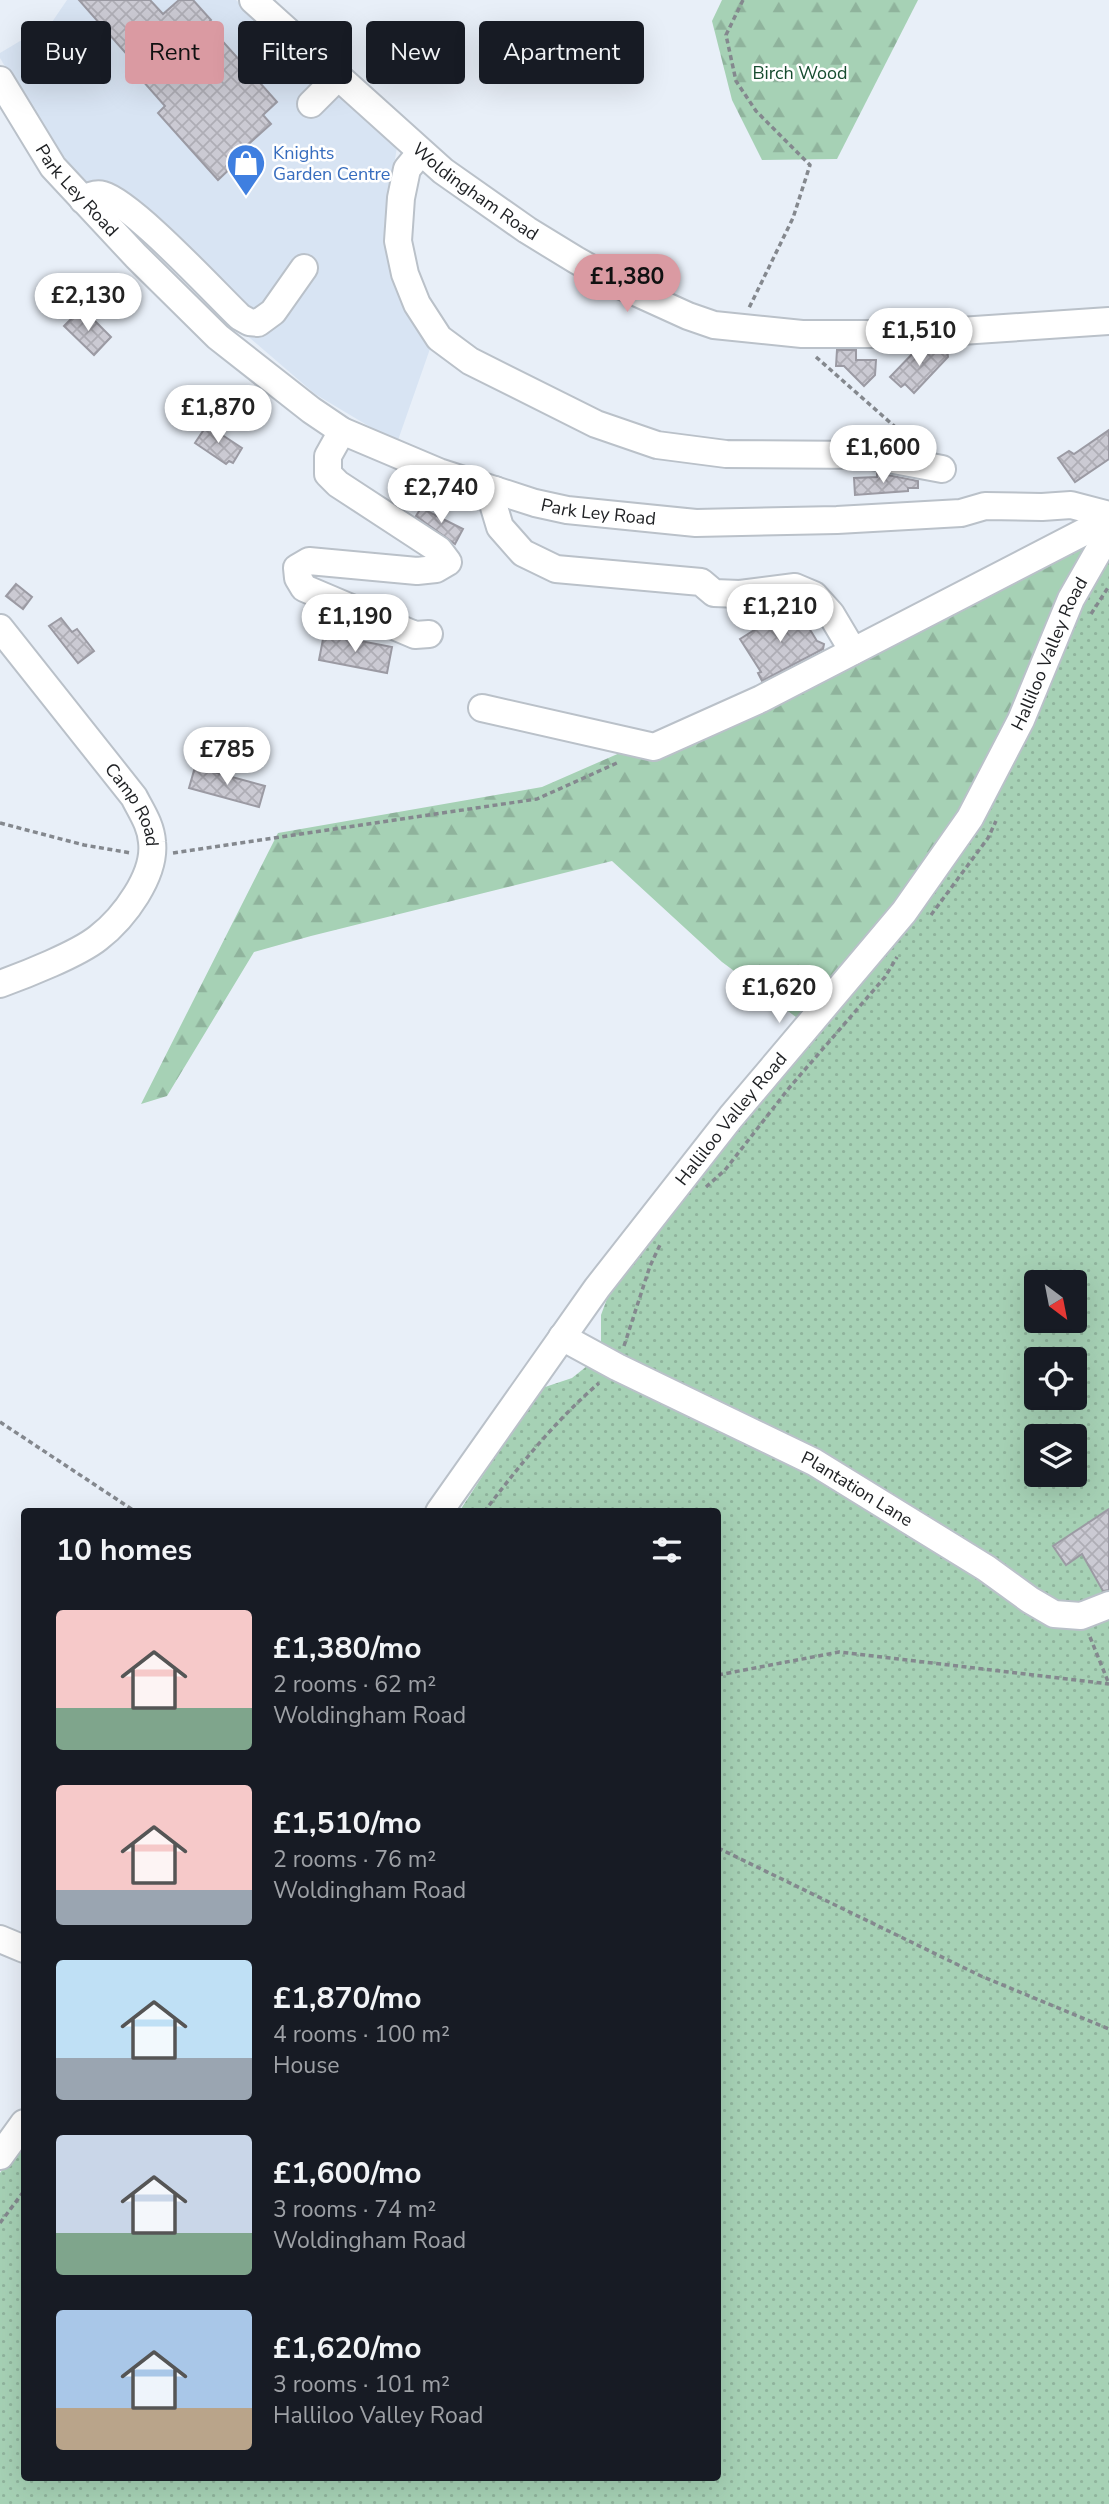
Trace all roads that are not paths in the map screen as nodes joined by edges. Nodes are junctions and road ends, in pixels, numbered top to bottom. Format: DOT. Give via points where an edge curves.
graph roads {
  1 [pos="253,0"];
  2 [pos="276,21"];
  3 [pos="0,80"];
  4 [pos="331,84"];
  5 [pos="346,84"];
  6 [pos="311,104"];
  7 [pos="421,152"];
  8 [pos="83,200"];
  9 [pos="304,268"];
  10 [pos="1109,321"];
  11 [pos="342,430"];
  12 [pos="942,468"];
  13 [pos="495,490"];
  14 [pos="1109,517"];
  15 [pos="1109,538"];
  16 [pos="0,628"];
  17 [pos="429,634"];
  18 [pos="853,651"];
  19 [pos="482,708"];
  20 [pos="1,985"];
  21 [pos="562,1337"];
  22 [pos="442,1508"];
  23 [pos="1109,1605"];
  24 [pos="0,1939"];
  25 [pos="21,1948"];
  26 [pos="21,2127"];
  27 [pos="0,2156"];
  1 -- 2 [label="street, Woldingham Road"];
  3 -- 8 [label="street, Park Ley Road" via="53,167"];
  4 -- 6 [label="street"];
  5 -- 7 [label="street, Woldingham Road"];
  7 -- 10 [label="street, Woldingham Road" via="527,230 622,286 714,325 802,334 916,334"];
  7 -- 12 [label="street" via="407,170 401,198 398,241 405,274 439,338 470,361 596,424 657,445 726,454 867,455"];
  8 -- 9 [label="street" via="104,195 130,212 249,322 266,319"];
  8 -- 11 [label="street, Park Ley Road" via="218,337"];
  11 -- 13 [label="street, Park Ley Road" via="439,472"];
  11 -- 17 [label="street" via="328,456 328,474 439,550 447,562 418,571 309,561 297,568 298,578 304,588 415,635"];
  13 -- 14 [label="street, Park Ley Road" via="567,510 696,523 961,513 985,506 1071,505"];
  13 -- 18 [label="street" via="500,527 523,553 556,569 701,582 714,593 795,587 814,595"];
  14 -- 18 [label="street"];
  15 -- 21 [label="street, Halliloo Valley Road" via="1070,599 1021,720 970,818 904,912 731,1117"];
  16 -- 20 [label="street, Camp Road" via="134,797 147,822 153,856 136,894 98,938"];
  18 -- 19 [label="street" via="653,747"];
  21 -- 22 [label="street, Halliloo Valley Road"];
  21 -- 23 [label="street, Plantation Lane" via="814,1462 1054,1614 1081,1616"];
  24 -- 25 [label="street"];
  26 -- 27 [label="street"];
}
